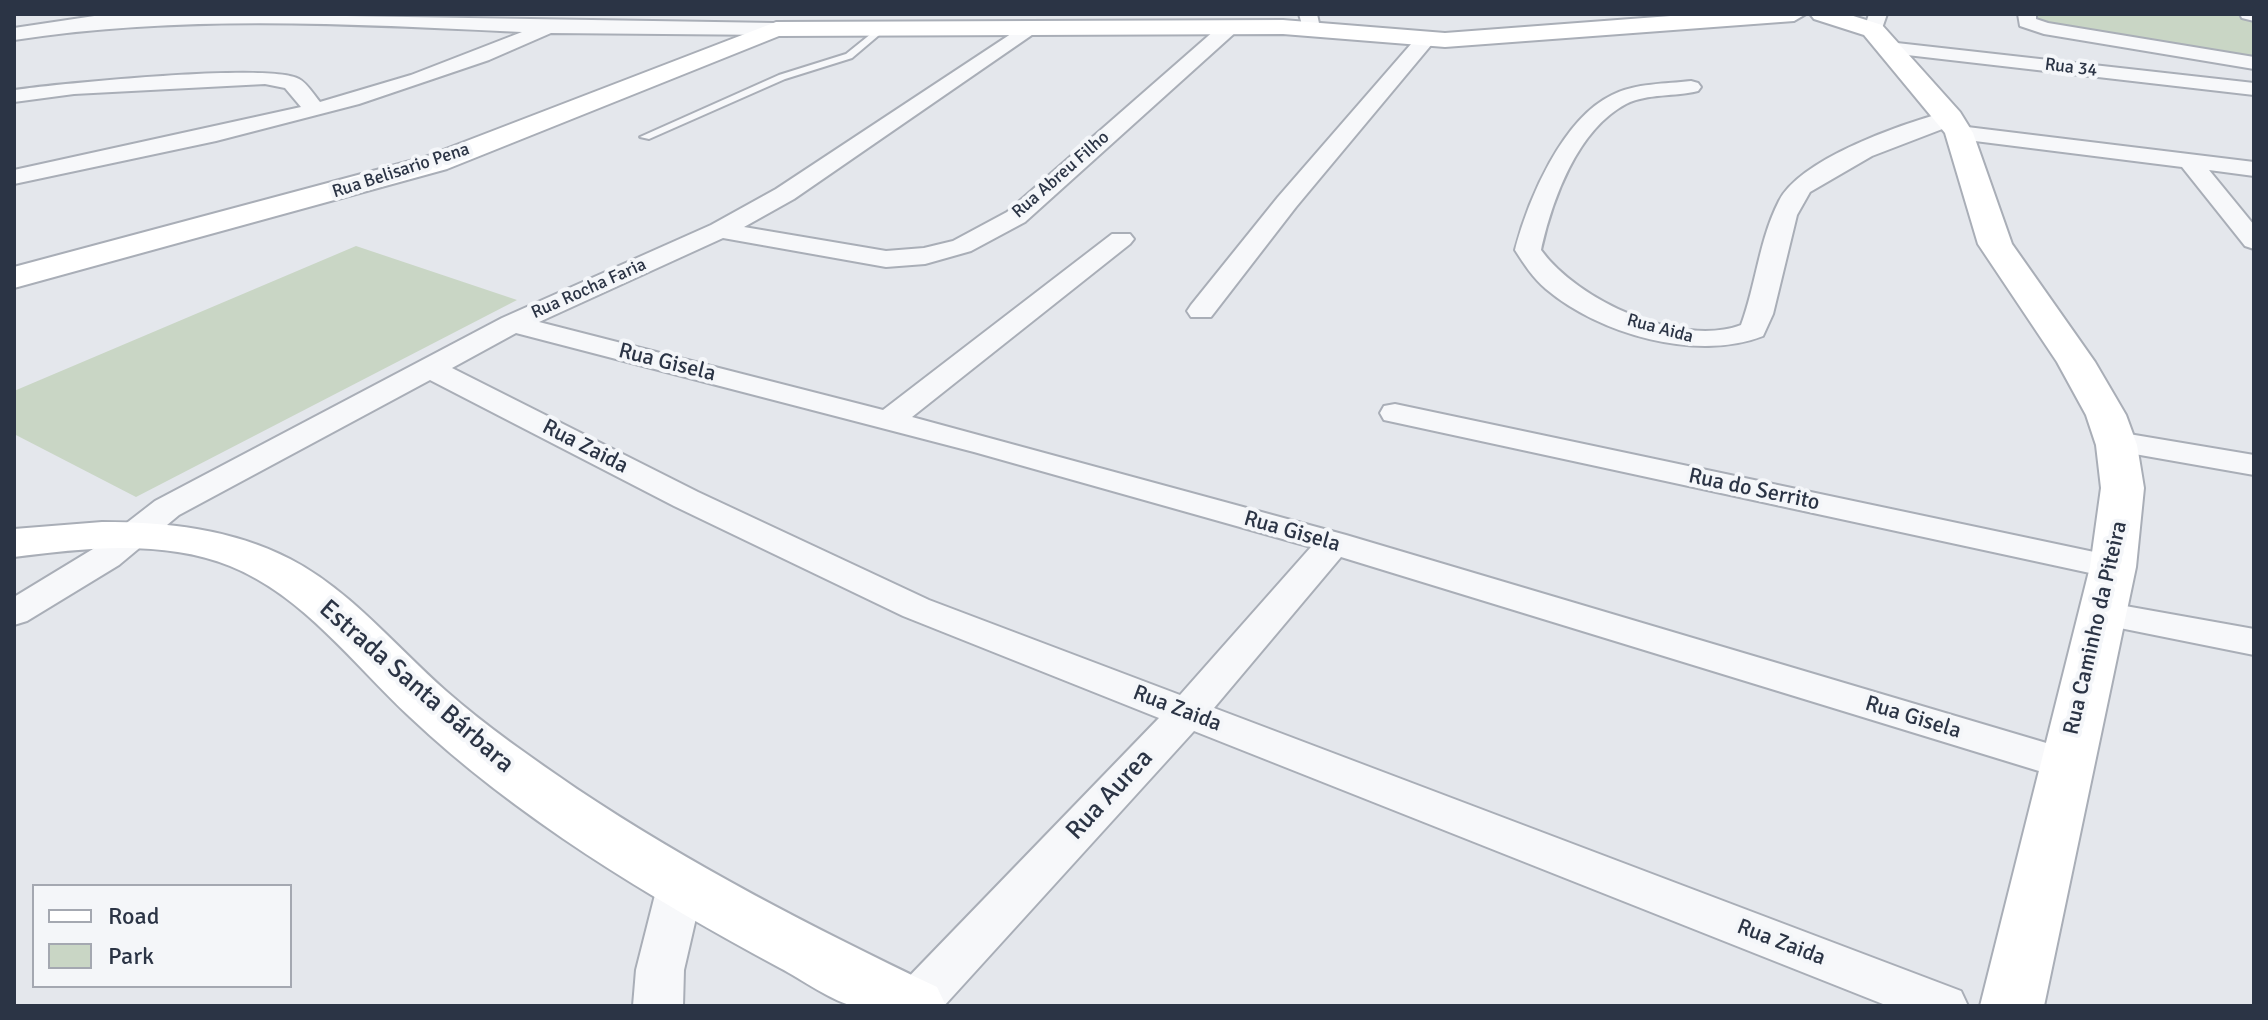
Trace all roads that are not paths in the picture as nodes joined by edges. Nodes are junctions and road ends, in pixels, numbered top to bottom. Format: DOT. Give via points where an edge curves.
graph roads {
  1 [pos="153,14"];
  2 [pos="1794,14"];
  3 [pos="2027,14"];
  4 [pos="1309,21"];
  5 [pos="739,22"];
  6 [pos="77,24"];
  7 [pos="1862,25"];
  8 [pos="548,27"];
  9 [pos="1230,27"];
  10 [pos="882,28"];
  11 [pos="1033,28"];
  12 [pos="776,29"];
  13 [pos="14,34"];
  14 [pos="1425,40"];
  15 [pos="2254,63"];
  16 [pos="1691,87"];
  17 [pos="2254,89"];
  18 [pos="14,96"];
  19 [pos="315,109"];
  20 [pos="1954,126"];
  21 [pos="645,137"];
  22 [pos="2189,161"];
  23 [pos="2254,169"];
  24 [pos="14,177"];
  25 [pos="720,230"];
  26 [pos="1121,239"];
  27 [pos="2254,241"];
  28 [pos="14,278"];
  29 [pos="1201,311"];
  30 [pos="512,324"];
  31 [pos="430,368"];
  32 [pos="1395,413"];
  33 [pos="889,420"];
  34 [pos="2117,442"];
  35 [pos="2254,465"];
  36 [pos="135,535"];
  37 [pos="14,543"];
  38 [pos="1334,543"];
  39 [pos="2113,567"];
  40 [pos="14,613"];
  41 [pos="2103,614"];
  42 [pos="2254,642"];
  43 [pos="1187,713"];
  44 [pos="2065,764"];
  45 [pos="682,879"];
  46 [pos="658,1006"];
  47 [pos="913,1006"];
  48 [pos="1943,1006"];
  49 [pos="2012,1006"];
  1 -- 6 [label="street"];
  2 -- 14 [label="street"];
  3 -- 15 [label="street" via="2027,22 2044,28"];
  4 -- 9 [label="street"];
  4 -- 14 [label="street"];
  5 -- 8 [label="street"];
  5 -- 12 [label="street"];
  6 -- 8 [label="street" via="308,17"];
  6 -- 13 [label="street"];
  7 -- 17 [label="street, Rua 34"];
  7 -- 20 [label="street, Rua Caminho da Piteira"];
  8 -- 19 [label="street" via="449,69"];
  9 -- 11 [label="street"];
  9 -- 25 [label="street, Rua Abreu Filho" via="1016,217 962,246 886,259"];
  10 -- 11 [label="street"];
  10 -- 12 [label="street"];
  10 -- 21 [label="lane" via="849,56 782,77"];
  11 -- 25 [label="street, Rua Rocha Faria" via="785,194"];
  12 -- 28 [label="street, Rua Belisario Pena" via="436,163"];
  14 -- 29 [label="street"];
  16 -- 20 [label="street, Rua Aida" via="1632,94 1600,112 1538,209 1528,250 1559,287 1610,315 1707,340 1727,340 1753,330 1774,249 1792,198 1802,186 1882,143"];
  18 -- 19 [label="street" via="265,78 292,83"];
  19 -- 24 [label="street"];
  20 -- 22 [label="street"];
  20 -- 34 [label="street, Rua Caminho da Piteira" via="1991,237 2092,386"];
  22 -- 23 [label="street"];
  22 -- 27 [label="street"];
  25 -- 30 [label="street, Rua Rocha Faria"];
  26 -- 33 [label="street"];
  30 -- 31 [label="street, Rua Rocha Faria"];
  30 -- 33 [label="street, Rua Gisela"];
  31 -- 36 [label="street, Rua Rocha Faria" via="167,508"];
  31 -- 43 [label="street, Rua Zaida" via="686,499 916,608"];
  32 -- 39 [label="street, Rua do Serrito"];
  33 -- 38 [label="street, Rua Gisela"];
  34 -- 35 [label="street"];
  34 -- 39 [label="street, Rua Caminho da Piteira" via="2122,512"];
  36 -- 37 [label="street, Estrada Santa Bárbara"];
  36 -- 40 [label="street, Rua Rocha Faria"];
  36 -- 45 [label="street, Estrada Santa Bárbara" via="246,556 283,575 450,723 558,805"];
  38 -- 43 [label="street, Rua Aurea"];
  38 -- 44 [label="street, Rua Gisela"];
  39 -- 41 [label="street, Rua Caminho da Piteira"];
  41 -- 42 [label="street"];
  41 -- 44 [label="street, Rua Caminho da Piteira"];
  43 -- 47 [label="street, Rua Aurea"];
  43 -- 48 [label="street, Rua Zaida"];
  44 -- 49 [label="street, Rua Caminho da Piteira"];
  45 -- 46 [label="street" via="660,970"];
  45 -- 47 [label="street, Estrada Santa Bárbara" via="822,961"];
}
